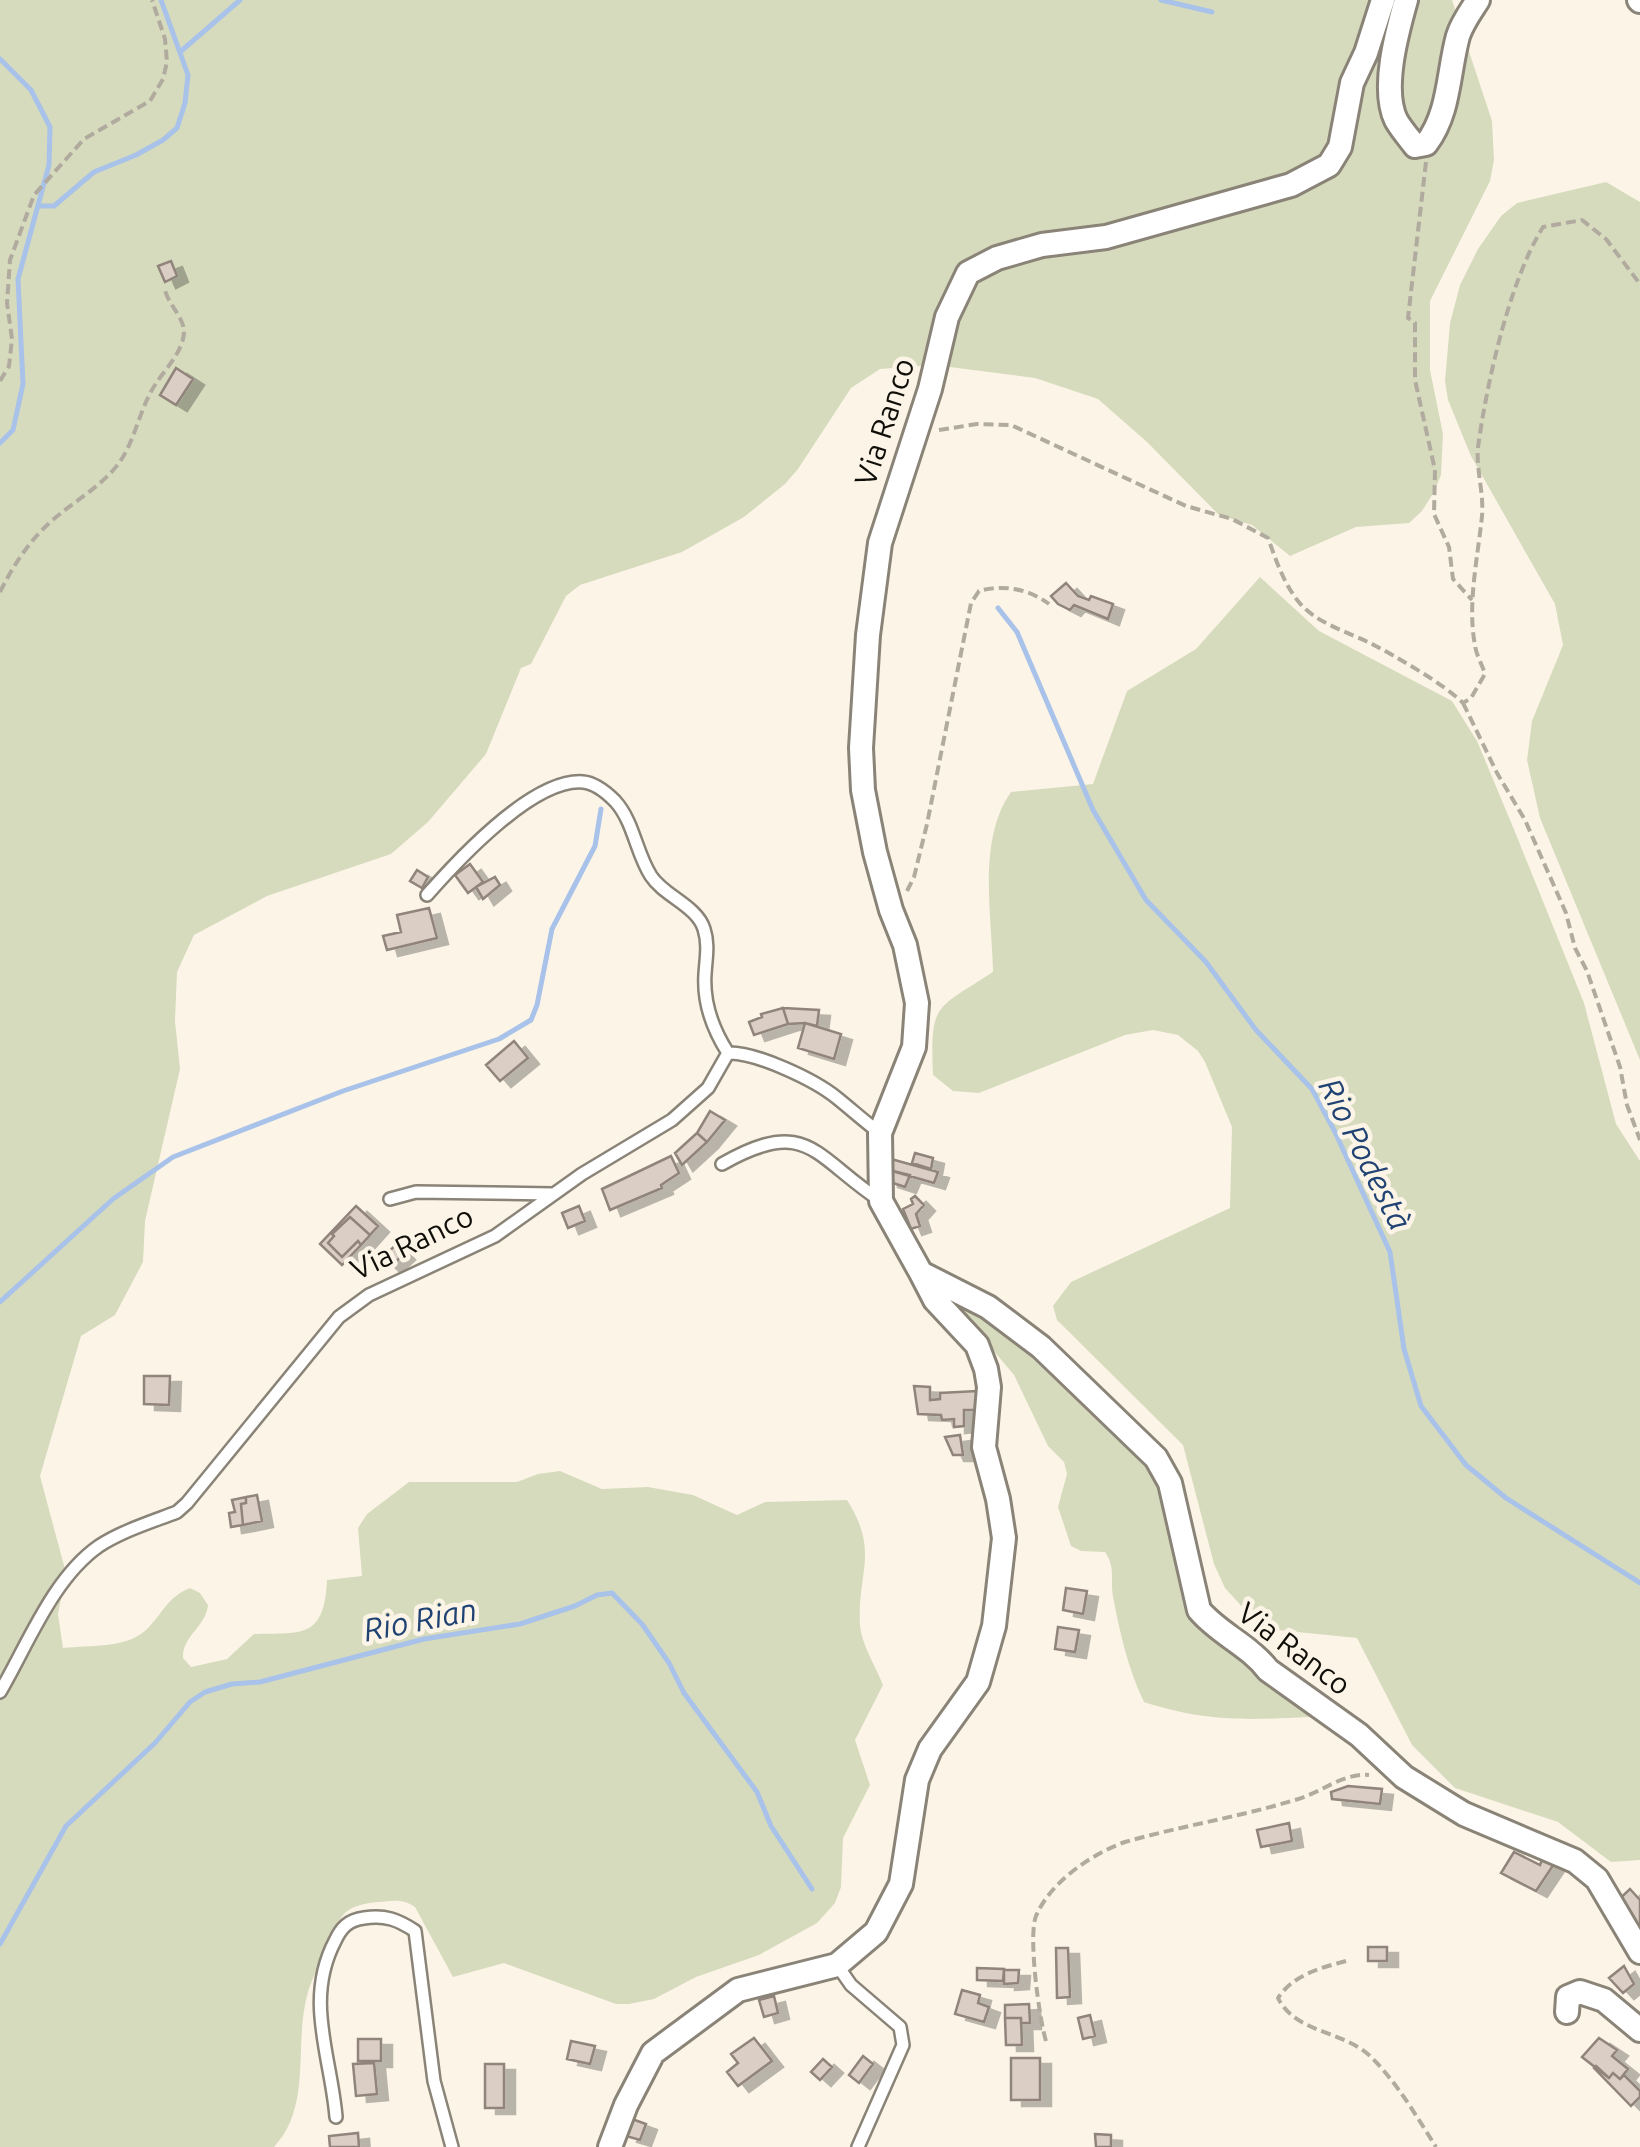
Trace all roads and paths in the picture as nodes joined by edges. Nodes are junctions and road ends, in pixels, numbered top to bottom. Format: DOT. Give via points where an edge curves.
graph roads {
  1 [pos="152,0"];
  2 [pos="1383,0"];
  3 [pos="1406,0"];
  4 [pos="1478,0"];
  5 [pos="1416,146"];
  6 [pos="1640,284"];
  7 [pos="165,290"];
  8 [pos="0,381"];
  9 [pos="918,423"];
  10 [pos="0,592"];
  11 [pos="1472,600"];
  12 [pos="1049,604"];
  13 [pos="1463,703"];
  14 [pos="426,896"];
  15 [pos="891,910"];
  16 [pos="728,1053"];
  17 [pos="880,1133"];
  18 [pos="1640,1140"];
  19 [pos="722,1164"];
  20 [pos="553,1194"];
  21 [pos="390,1199"];
  22 [pos="881,1201"];
  23 [pos="921,1273"];
  24 [pos="0,1692"];
  25 [pos="1404,1778"];
  26 [pos="1640,1952"];
  27 [pos="1346,1961"];
  28 [pos="837,1964"];
  29 [pos="1568,2012"];
  30 [pos="1640,2030"];
  31 [pos="1046,2040"];
  32 [pos="336,2118"];
  33 [pos="452,2147"];
  34 [pos="610,2147"];
  35 [pos="858,2147"];
  36 [pos="1436,2147"];
  1 -- 8 [label="path" via="165,39 163,79 150,100 84,139 34,195 10,260 10,366"];
  2 -- 9 [label="street, Via Ranco" via="1352,83 1340,146 1328,165 1291,185 1106,238 1042,244 968,273 947,317"];
  3 -- 5 [label="street" via="1390,94 1394,118"];
  4 -- 5 [label="street" via="1459,33 1433,135"];
  5 -- 11 [label="path" via="1426,162 1408,318 1415,323 1415,380 1434,470 1434,514 1454,579"];
  6 -- 11 [label="path" via="1606,239 1582,220 1543,228 1526,256 1478,451 1482,514"];
  7 -- 10 [label="path" via="183,337 122,459 36,537"];
  9 -- 13 [label="path" via="930,431 1010,425 1186,506 1244,525 1268,538 1300,604 1448,688"];
  9 -- 15 [label="street, Via Ranco" via="880,542 862,729 863,790"];
  11 -- 13 [label="path" via="1475,648 1485,674"];
  12 -- 15 [label="path" via="1034,592 997,586 979,591 971,603 914,877"];
  13 -- 18 [label="path" via="1566,913"];
  14 -- 16 [label="lane" via="488,830 522,806 568,783 590,784 624,812 653,879 703,923 710,1020"];
  15 -- 17 [label="street, Via Ranco" via="917,1003 914,1048"];
  16 -- 17 [label="lane" via="741,1052 813,1083"];
  16 -- 20 [label="lane, Via Ranco" via="708,1088 672,1120"];
  17 -- 22 [label="street, Via Ranco"];
  19 -- 22 [label="lane" via="762,1144 810,1146"];
  20 -- 21 [label="lane" via="416,1192"];
  20 -- 24 [label="lane, Via Ranco" via="496,1236 368,1295 339,1317 187,1503 100,1546 58,1587"];
  22 -- 23 [label="street, Via Ranco"];
  23 -- 25 [label="street, Via Ranco" via="988,1306 1041,1347 1156,1458 1170,1483 1199,1610 1268,1670 1359,1734"];
  23 -- 28 [label="street" via="977,1344 986,1369 984,1446 1004,1538 994,1626 978,1682 930,1749 917,1780 901,1884 876,1932"];
  25 -- 26 [label="street, Via Ranco" via="1464,1814 1575,1861 1597,1879"];
  25 -- 31 [label="path" via="1349,1776 1306,1797 1125,1842 1090,1858 1044,1902 1033,1929"];
  27 -- 36 [label="path" via="1312,1970 1278,1998 1306,2025 1343,2037 1370,2056"];
  28 -- 34 [label="street" via="738,1990 652,2054"];
  28 -- 35 [label="lane" via="900,2027 903,2044"];
  29 -- 30 [label="street" via="1568,1997 1580,1992 1604,2000"];
  32 -- 33 [label="lane" via="319,2024 322,1972 342,1927 355,1919 396,1918 415,1930 434,2081"];
}
